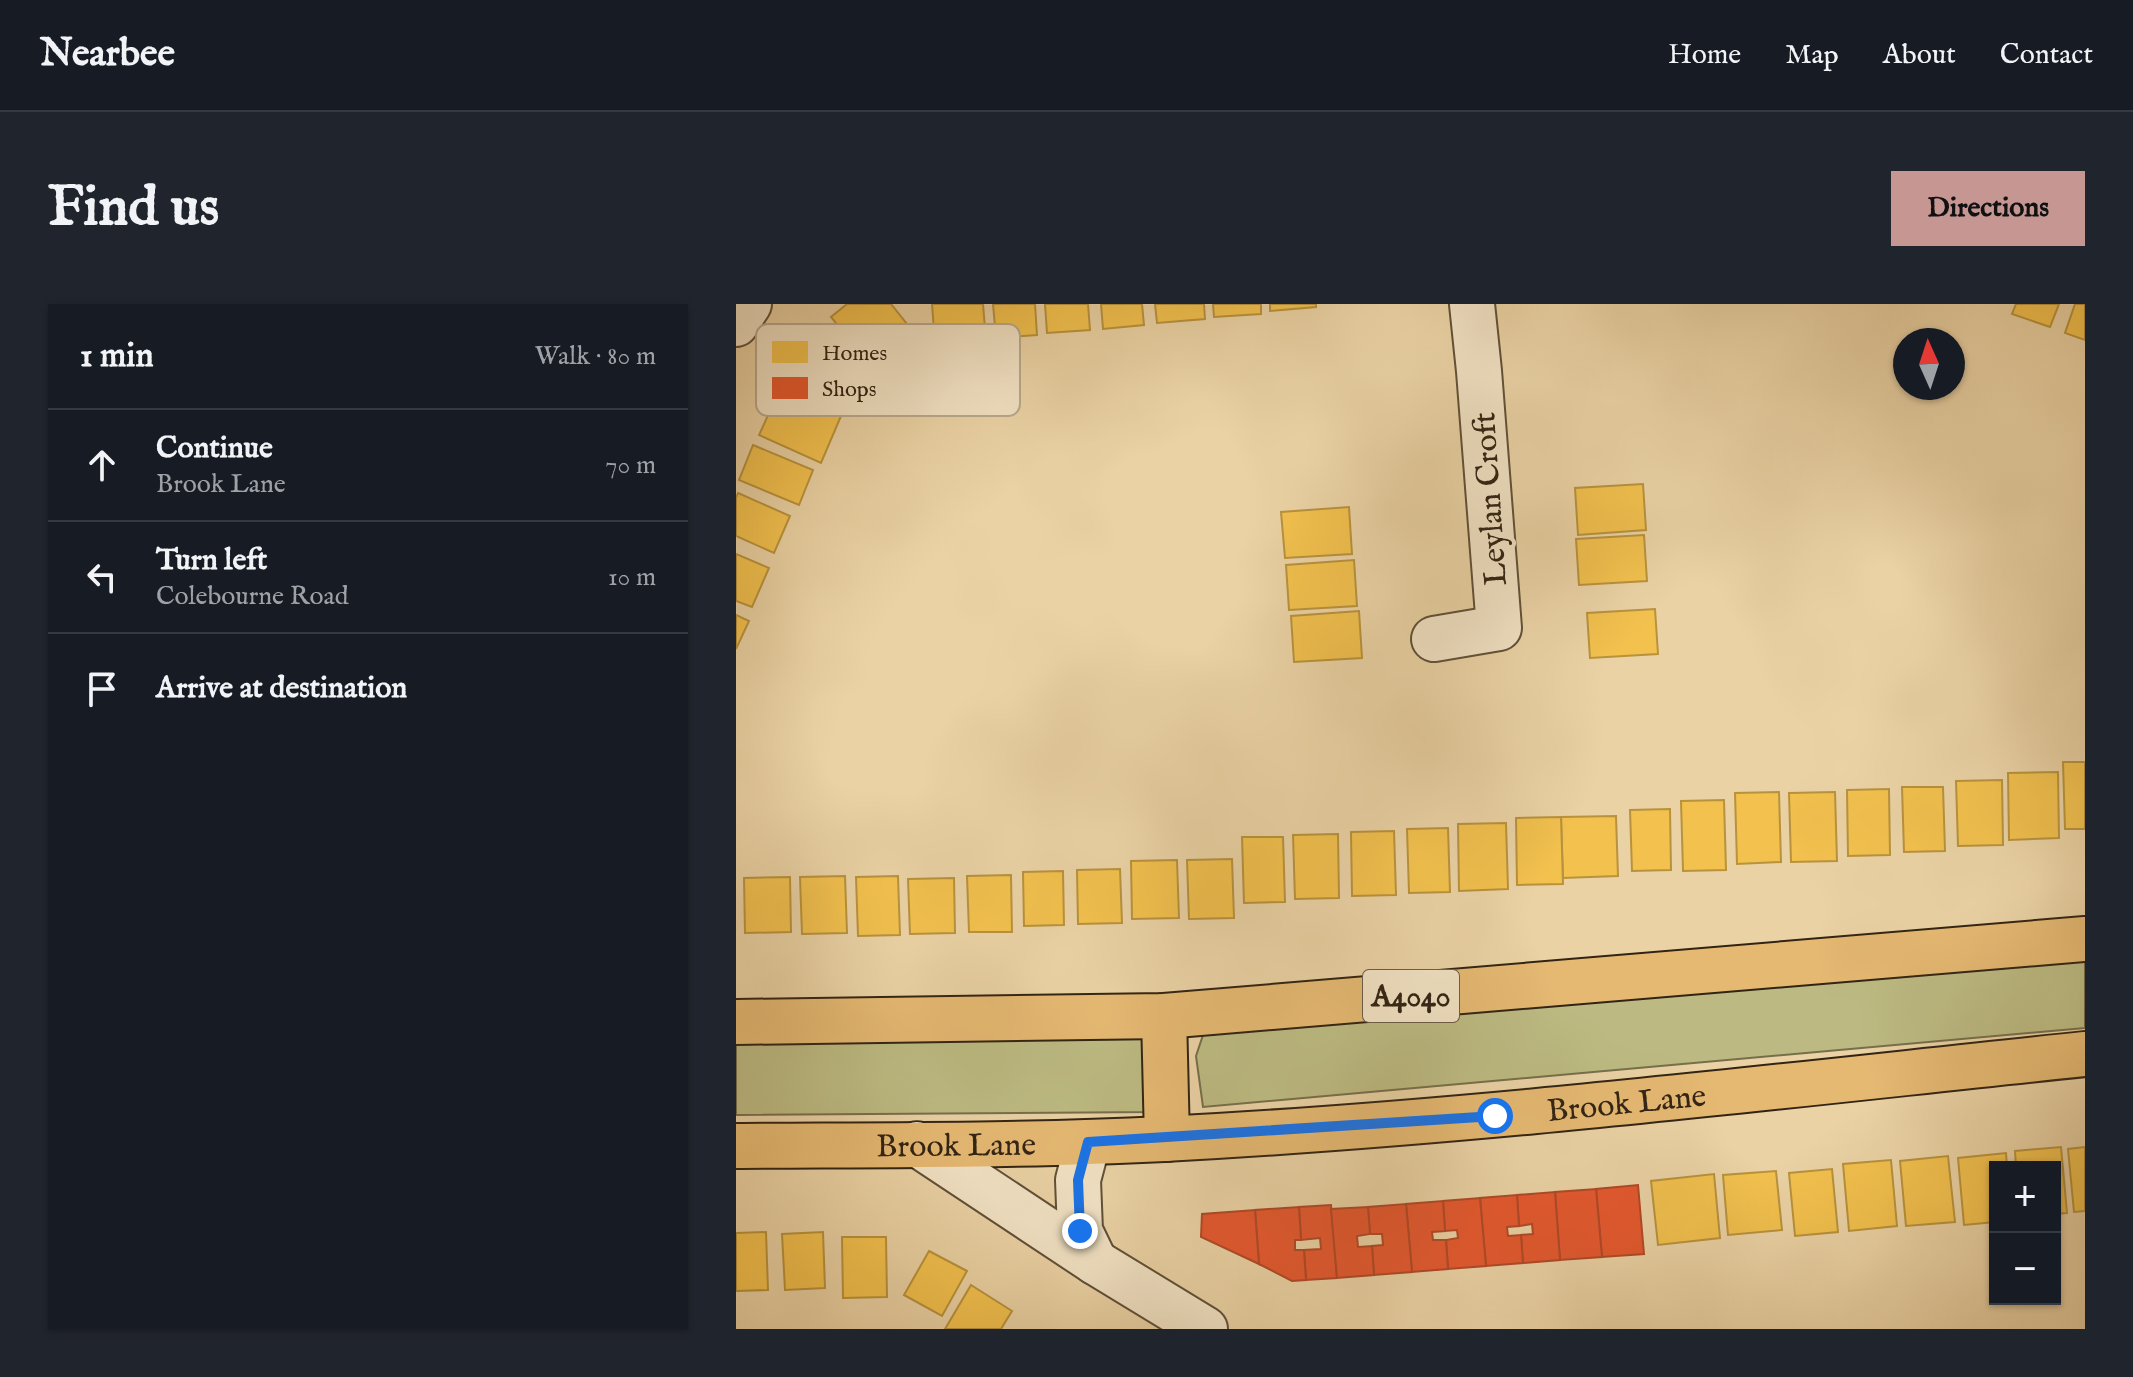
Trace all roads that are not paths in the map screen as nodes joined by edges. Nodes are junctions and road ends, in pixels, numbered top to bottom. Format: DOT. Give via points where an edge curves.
graph roads {
  1 [pos="749,304"];
  2 [pos="1472,304"];
  3 [pos="736,324"];
  4 [pos="1434,639"];
  5 [pos="2085,939"];
  6 [pos="1164,1016"];
  7 [pos="736,1022"];
  8 [pos="2085,1054"];
  9 [pos="1167,1139"];
  10 [pos="1088,1142"];
  11 [pos="917,1144"];
  12 [pos="736,1146"];
  13 [pos="1095,1262"];
  14 [pos="1205,1329"];
  1 -- 3 [label="street"];
  2 -- 4 [label="street, Leylan Croft" via="1499,628"];
  5 -- 6 [label="main road, A4040"];
  6 -- 7 [label="main road, A4040"];
  6 -- 9 [label="main road"];
  8 -- 9 [label="main road, Brook Lane" via="1495,1116"];
  9 -- 10 [label="main road, Brook Lane"];
  10 -- 11 [label="main road, Brook Lane"];
  10 -- 13 [label="street" via="1078,1180 1080,1231"];
  11 -- 12 [label="main road, Brook Lane"];
  11 -- 13 [label="street"];
  13 -- 14 [label="street"];
}
